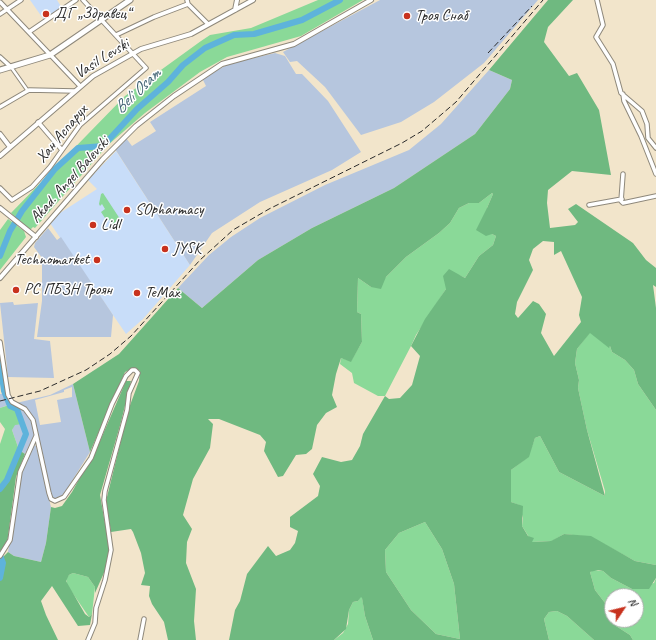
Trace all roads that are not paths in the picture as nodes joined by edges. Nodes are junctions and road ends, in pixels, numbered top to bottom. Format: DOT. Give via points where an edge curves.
graph roads {
  1 [pos="21,0"];
  2 [pos="76,0"];
  3 [pos="82,0"];
  4 [pos="130,0"];
  5 [pos="237,0"];
  6 [pos="253,0"];
  7 [pos="372,0"];
  8 [pos="597,0"];
  9 [pos="0,2"];
  10 [pos="187,2"];
  11 [pos="7,9"];
  12 [pos="234,10"];
  13 [pos="0,14"];
  14 [pos="101,20"];
  15 [pos="208,24"];
  16 [pos="29,32"];
  17 [pos="116,35"];
  18 [pos="132,53"];
  19 [pos="50,55"];
  20 [pos="0,57"];
  21 [pos="11,66"];
  22 [pos="0,70"];
  23 [pos="80,86"];
  24 [pos="28,90"];
  25 [pos="74,91"];
  26 [pos="623,94"];
  27 [pos="0,107"];
  28 [pos="38,122"];
  29 [pos="0,134"];
  30 [pos="10,147"];
  31 [pos="656,148"];
  32 [pos="62,150"];
  33 [pos="0,156"];
  34 [pos="623,174"];
  35 [pos="656,174"];
  36 [pos="0,188"];
  37 [pos="656,196"];
  38 [pos="622,199"];
  39 [pos="590,205"];
  40 [pos="0,208"];
  41 [pos="36,237"];
  42 [pos="0,278"];
  43 [pos="0,342"];
  44 [pos="37,434"];
  45 [pos="0,556"];
  46 [pos="144,619"];
  47 [pos="88,640"];
  48 [pos="140,640"];
  1 -- 11 [label="street"];
  2 -- 16 [label="street"];
  3 -- 14 [label="street"];
  4 -- 14 [label="main road"];
  5 -- 12 [label="street"];
  6 -- 12 [label="street, Vasil Levski"];
  7 -- 41 [label="street, Akad. Angel Balevski" via="304,39 231,60 199,78 136,126 96,167"];
  8 -- 26 [label="street" via="604,25 596,38 613,64"];
  9 -- 11 [label="street"];
  10 -- 15 [label="street"];
  10 -- 17 [label="street"];
  11 -- 13 [label="street"];
  11 -- 16 [label="street"];
  12 -- 15 [label="street, Vasil Levski"];
  14 -- 17 [label="street"];
  14 -- 19 [label="main road"];
  15 -- 18 [label="street, Vasil Levski" via="191,34"];
  16 -- 19 [label="street"];
  17 -- 18 [label="street"];
  18 -- 23 [label="street, Vasil Levski"];
  18 -- 32 [label="street, Хан Аспарух" via="146,68 80,125"];
  19 -- 21 [label="main road"];
  19 -- 23 [label="street"];
  20 -- 21 [label="street"];
  21 -- 22 [label="main road"];
  21 -- 24 [label="street"];
  23 -- 25 [label="street, Vasil Levski"];
  24 -- 25 [label="street"];
  24 -- 27 [label="street"];
  25 -- 28 [label="street, Vasil Levski"];
  26 -- 31 [label="street" via="642,111 647,124 648,138"];
  26 -- 35 [label="street"];
  28 -- 30 [label="street, Vasil Levski"];
  28 -- 32 [label="street"];
  29 -- 30 [label="street"];
  30 -- 33 [label="street, Vasil Levski"];
  32 -- 36 [label="street, Хан Аспарух" via="34,185 12,200"];
  34 -- 38 [label="street"];
  37 -- 38 [label="street" via="624,203"];
  38 -- 39 [label="street"];
  40 -- 41 [label="street"];
  41 -- 42 [label="street, Akad. Angel Balevski"];
  43 -- 44 [label="street" via="10,399 30,414"];
  44 -- 45 [label="street" via="20,472 10,540"];
  44 -- 47 [label="street" via="50,497 53,501 60,501 90,458 126,376 132,370 138,373 129,393 127,410 105,491 110,550 105,580 96,608 95,623"];
  46 -- 48 [label="street"];
}
